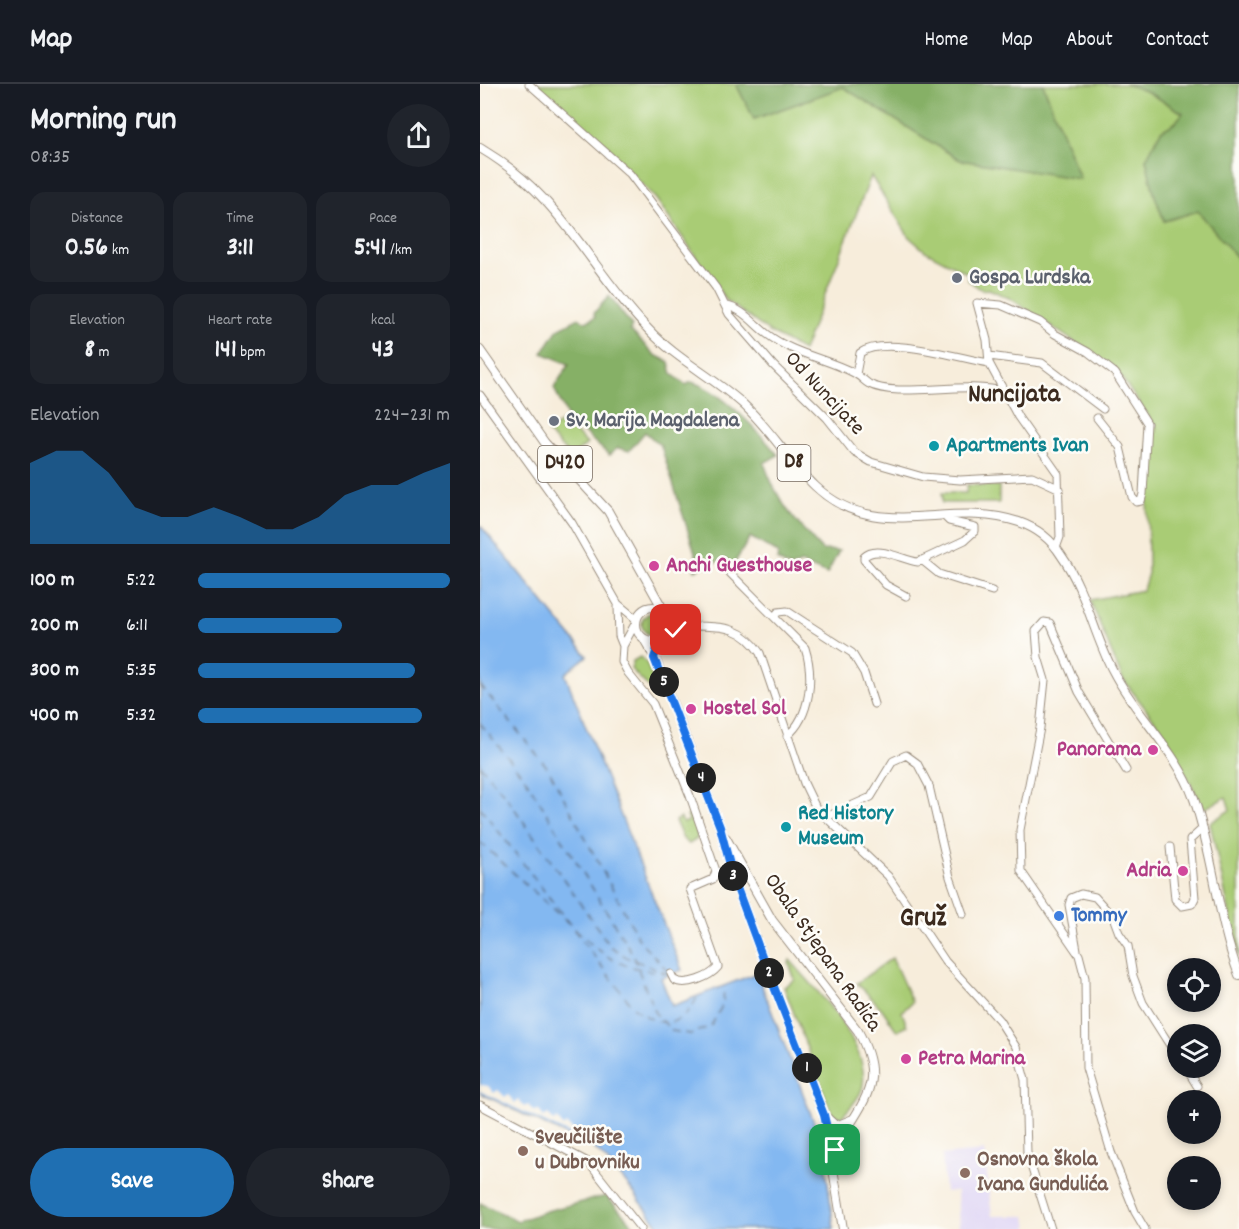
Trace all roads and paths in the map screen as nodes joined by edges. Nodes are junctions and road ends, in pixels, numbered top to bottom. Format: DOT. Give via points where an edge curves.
graph roads {
  1 [pos="529,84"];
  2 [pos="480,148"];
  3 [pos="726,306"];
  4 [pos="480,350"];
  5 [pos="989,359"];
  6 [pos="856,374"];
  7 [pos="1005,392"];
  8 [pos="480,395"];
  9 [pos="1103,409"];
  10 [pos="1097,418"];
  11 [pos="1060,489"];
  12 [pos="944,516"];
  13 [pos="1056,548"];
  14 [pos="923,561"];
  15 [pos="730,573"];
  16 [pos="647,579"];
  17 [pos="992,591"];
  18 [pos="906,596"];
  19 [pos="618,604"];
  20 [pos="645,608"];
  21 [pos="666,613"];
  22 [pos="775,616"];
  23 [pos="636,621"];
  24 [pos="690,626"];
  25 [pos="663,637"];
  26 [pos="643,638"];
  27 [pos="625,643"];
  28 [pos="654,658"];
  29 [pos="874,704"];
  30 [pos="787,736"];
  31 [pos="1126,770"];
  32 [pos="826,818"];
  33 [pos="720,827"];
  34 [pos="1203,828"];
  35 [pos="1170,848"];
  36 [pos="764,905"];
  37 [pos="746,912"];
  38 [pos="963,914"];
  39 [pos="1077,950"];
  40 [pos="671,974"];
  41 [pos="1239,975"];
  42 [pos="1167,1041"];
  43 [pos="1192,1078"];
  44 [pos="1197,1086"];
  45 [pos="480,1105"];
  46 [pos="824,1115"];
  47 [pos="853,1119"];
  48 [pos="834,1159"];
  49 [pos="641,1229"];
  50 [pos="843,1229"];
  51 [pos="1051,1229"];
  52 [pos="1145,1229"];
  1 -- 3 [label="street, Od Nuncijate" via="630,174"];
  2 -- 12 [label="main road, D8" via="512,168 545,199 648,329 748,409 803,475 825,495 865,515"];
  3 -- 6 [label="street, Od Nuncijate" via="738,310 796,351"];
  3 -- 11 [label="street, Od Nuncijate" via="773,365 862,457 923,477 1032,477"];
  4 -- 16 [label="main road, D420" via="544,444 608,511"];
  5 -- 6 [label="street, Od Nuncijate" via="874,346 860,353"];
  5 -- 7 [label="street"];
  5 -- 9 [label="street, Od Nuncijate" via="1042,363"];
  5 -- 10 [label="street" via="977,303 1001,305 1040,322 1115,373 1147,423 1141,501 1132,497 1117,440"];
  6 -- 7 [label="street, Od Nuncijate" via="870,385 889,388 965,386"];
  7 -- 11 [label="street" via="1058,474"];
  8 -- 19 [label="street" via="572,523"];
  11 -- 13 [label="street" via="1060,537"];
  12 -- 13 [label="main road, D8" via="992,516 1018,521 1040,532"];
  12 -- 14 [label="street" via="976,529 965,540"];
  13 -- 34 [label="main road, D8" via="1077,582 1112,669 1177,764"];
  14 -- 17 [label="street" via="939,574"];
  14 -- 18 [label="street" via="877,551 864,556 886,585"];
  15 -- 22 [label="street"];
  16 -- 20 [label="main road" via="649,600"];
  16 -- 21 [label="main road, D420"];
  19 -- 23 [label="street"];
  19 -- 27 [label="street" via="619,636"];
  20 -- 21 [label="main road" via="655,607"];
  20 -- 23 [label="main road"];
  21 -- 24 [label="street" via="677,623"];
  21 -- 25 [label="main road" via="670,625"];
  22 -- 29 [label="street" via="787,611 847,649 864,673"];
  22 -- 30 [label="street" via="805,648 810,672 800,716"];
  23 -- 26 [label="main road"];
  23 -- 27 [label="street"];
  24 -- 25 [label="street"];
  24 -- 30 [label="street" via="723,626 755,645"];
  25 -- 26 [label="main road"];
  25 -- 28 [label="main road"];
  26 -- 27 [label="street"];
  26 -- 28 [label="main road"];
  27 -- 40 [label="street" via="624,667 653,704 716,871 713,879 690,889 717,967 710,974 683,983"];
  28 -- 33 [label="main road"];
  30 -- 32 [label="street" via="810,797"];
  31 -- 39 [label="street" via="1079,692 1047,621 1036,631 1045,680 1020,830 1020,860 1025,879"];
  32 -- 38 [label="street" via="871,797 893,761 906,755 913,758 929,786 950,877"];
  32 -- 51 [label="street" via="888,876 945,961 1011,1037 1026,1080 1027,1153"];
  33 -- 36 [label="main road, Obala Stjepana Radića"];
  33 -- 37 [label="main road, Obala Stjepana Radića"];
  34 -- 35 [label="street" via="1190,840 1195,898 1192,904 1182,906 1175,899"];
  34 -- 41 [label="main road, D8" via="1225,933"];
  36 -- 37 [label="main road"];
  36 -- 47 [label="main road, Obala Stjepana Radića" via="863,1041 871,1085"];
  37 -- 46 [label="main road, Obala Stjepana Radića"];
  39 -- 42 [label="street" via="1069,905 1075,895 1089,895 1113,917 1128,946 1143,1003"];
  39 -- 52 [label="street" via="1085,978 1086,1068 1112,1152"];
  43 -- 44 [label="street"];
  45 -- 49 [label="street" via="588,1162"];
  46 -- 47 [label="main road" via="836,1126"];
  46 -- 48 [label="main road, Obala Stjepana Radića"];
  47 -- 48 [label="main road, Obala Stjepana Radića" via="837,1145"];
  48 -- 50 [label="main road, Obala Stjepana Radića"];
}
